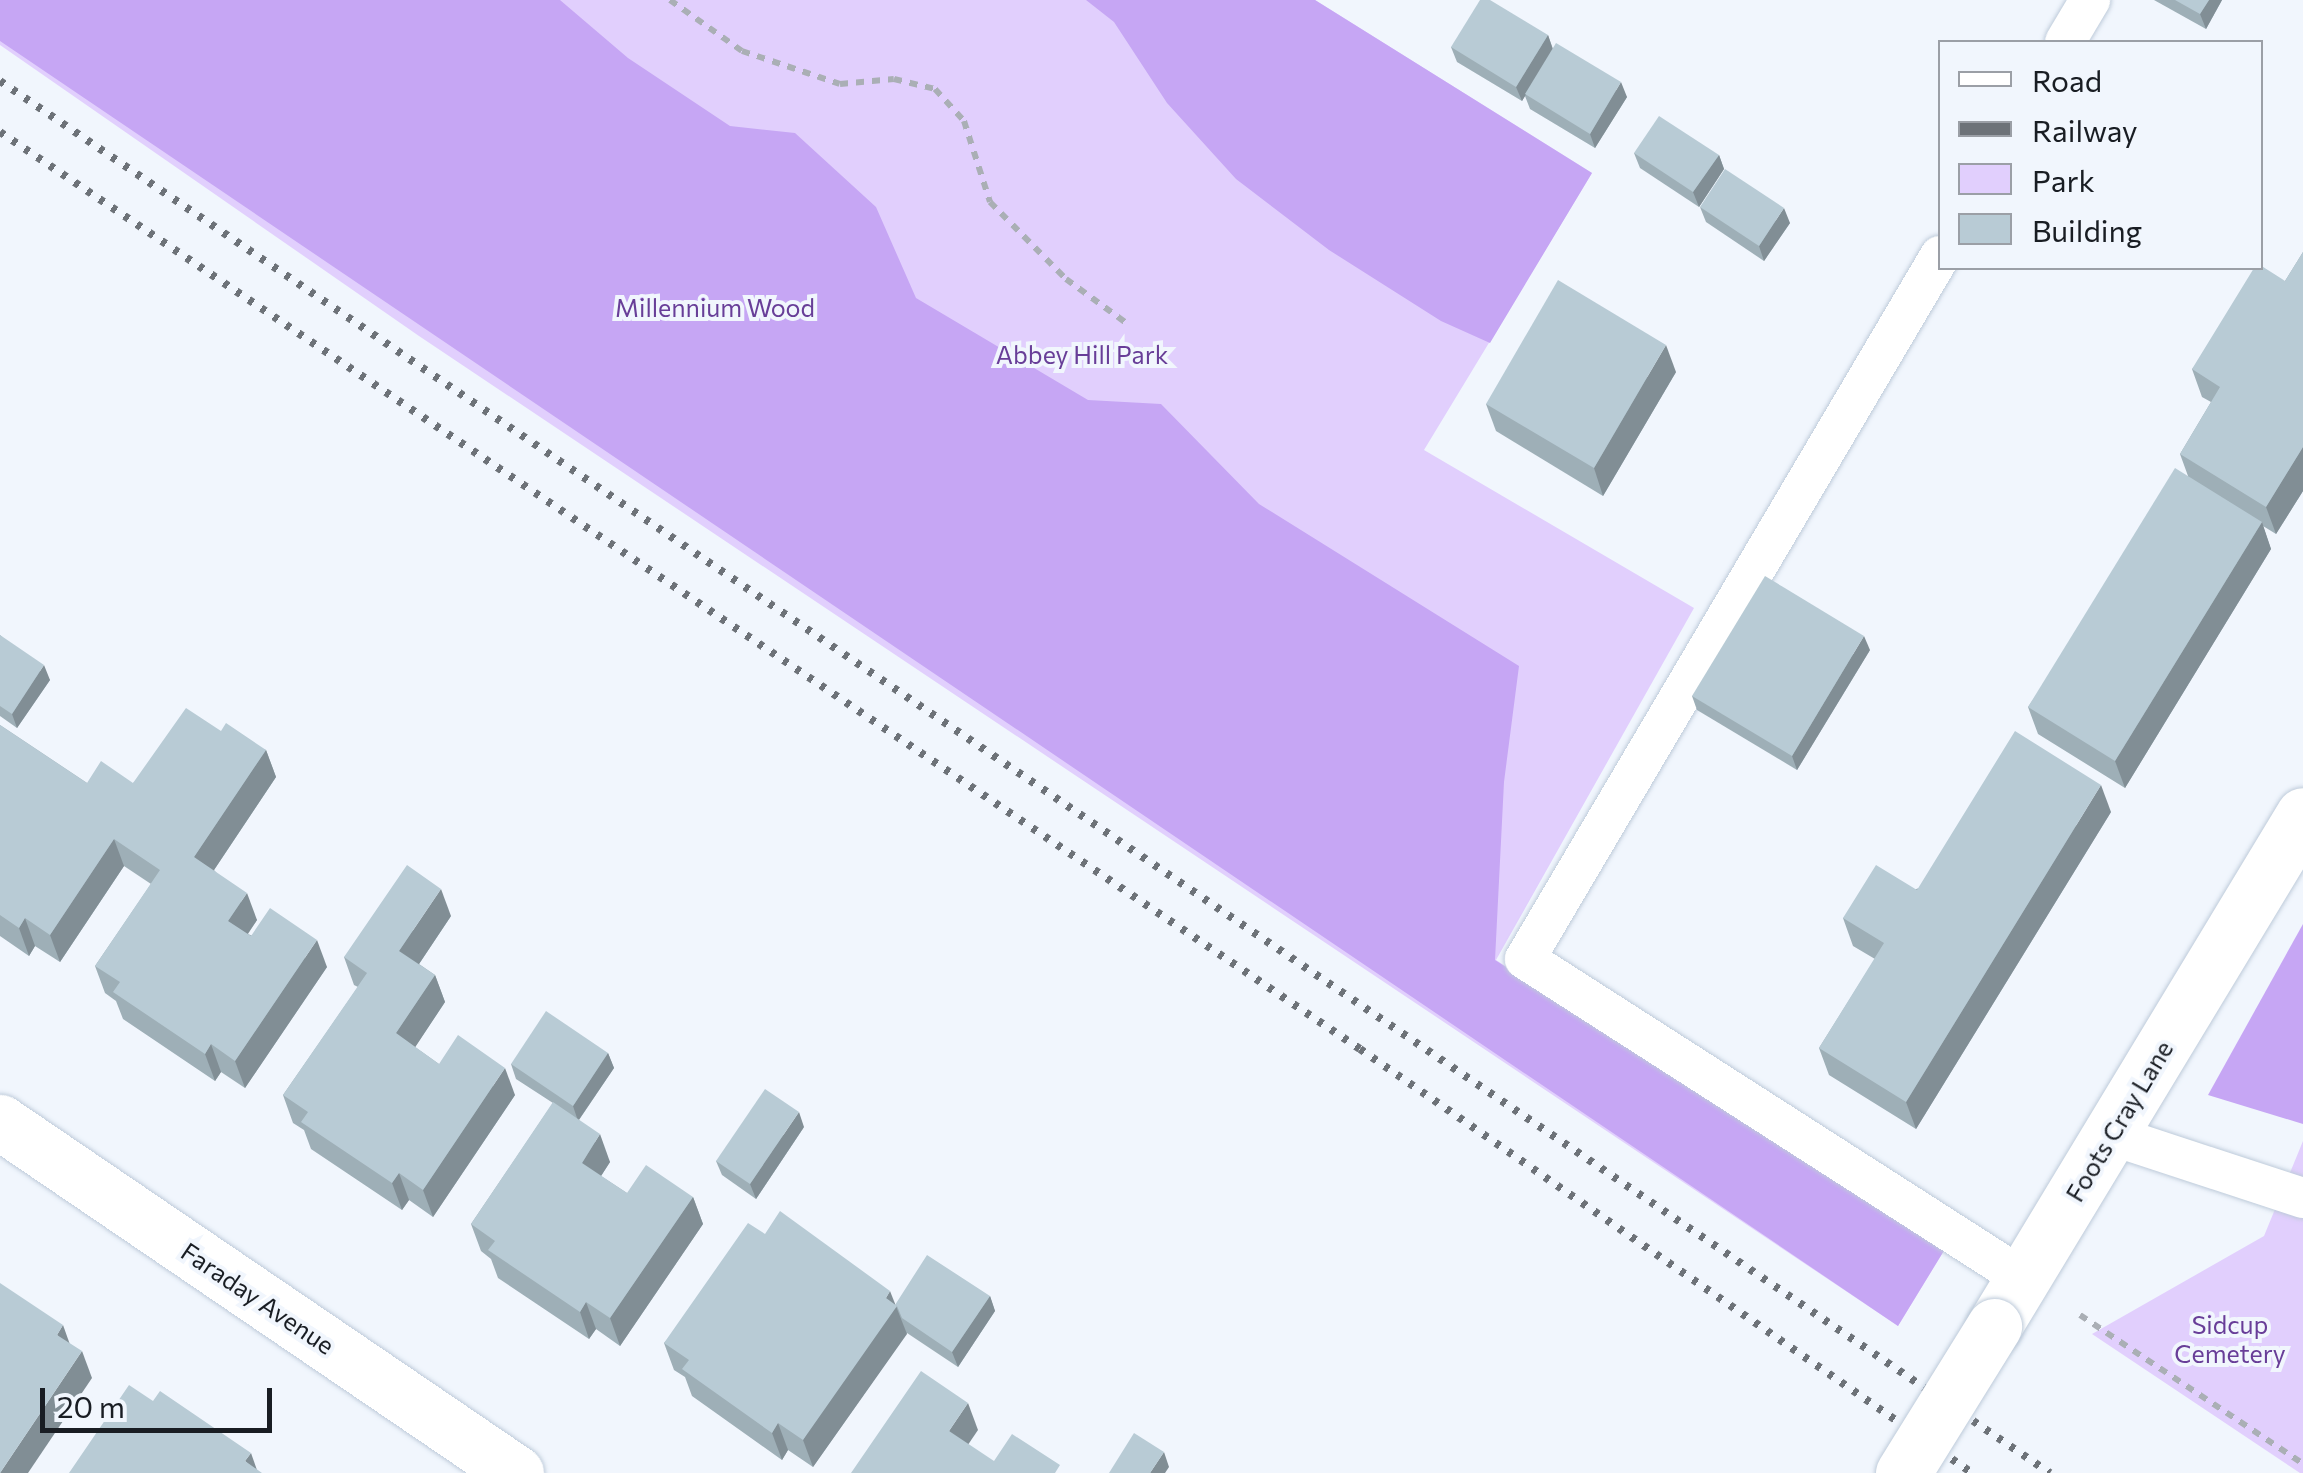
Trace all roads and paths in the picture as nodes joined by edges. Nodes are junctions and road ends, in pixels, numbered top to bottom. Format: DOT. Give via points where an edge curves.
graph roads {
  1 [pos="670,0"];
  2 [pos="2090,0"];
  3 [pos="2066,40"];
  4 [pos="1938,259"];
  5 [pos="1129,325"];
  6 [pos="2303,815"];
  7 [pos="0,1122"];
  8 [pos="2111,1134"];
  9 [pos="2303,1198"];
  10 [pos="2024,1278"];
  11 [pos="2303,1464"];
  12 [pos="516,1473"];
  13 [pos="1903,1473"];
  1 -- 5 [label="path" via="742,51 840,84 894,79 934,89 964,121 990,202 1066,279"];
  2 -- 3 [label="lane"];
  4 -- 10 [label="lane" via="1525,959"];
  6 -- 8 [label="street, Foots Cray Lane"];
  7 -- 12 [label="street, Faraday Avenue"];
  8 -- 9 [label="lane"];
  8 -- 10 [label="street, Foots Cray Lane"];
  10 -- 11 [label="path"];
  10 -- 13 [label="street, Foots Cray Lane, bridge"];
}
